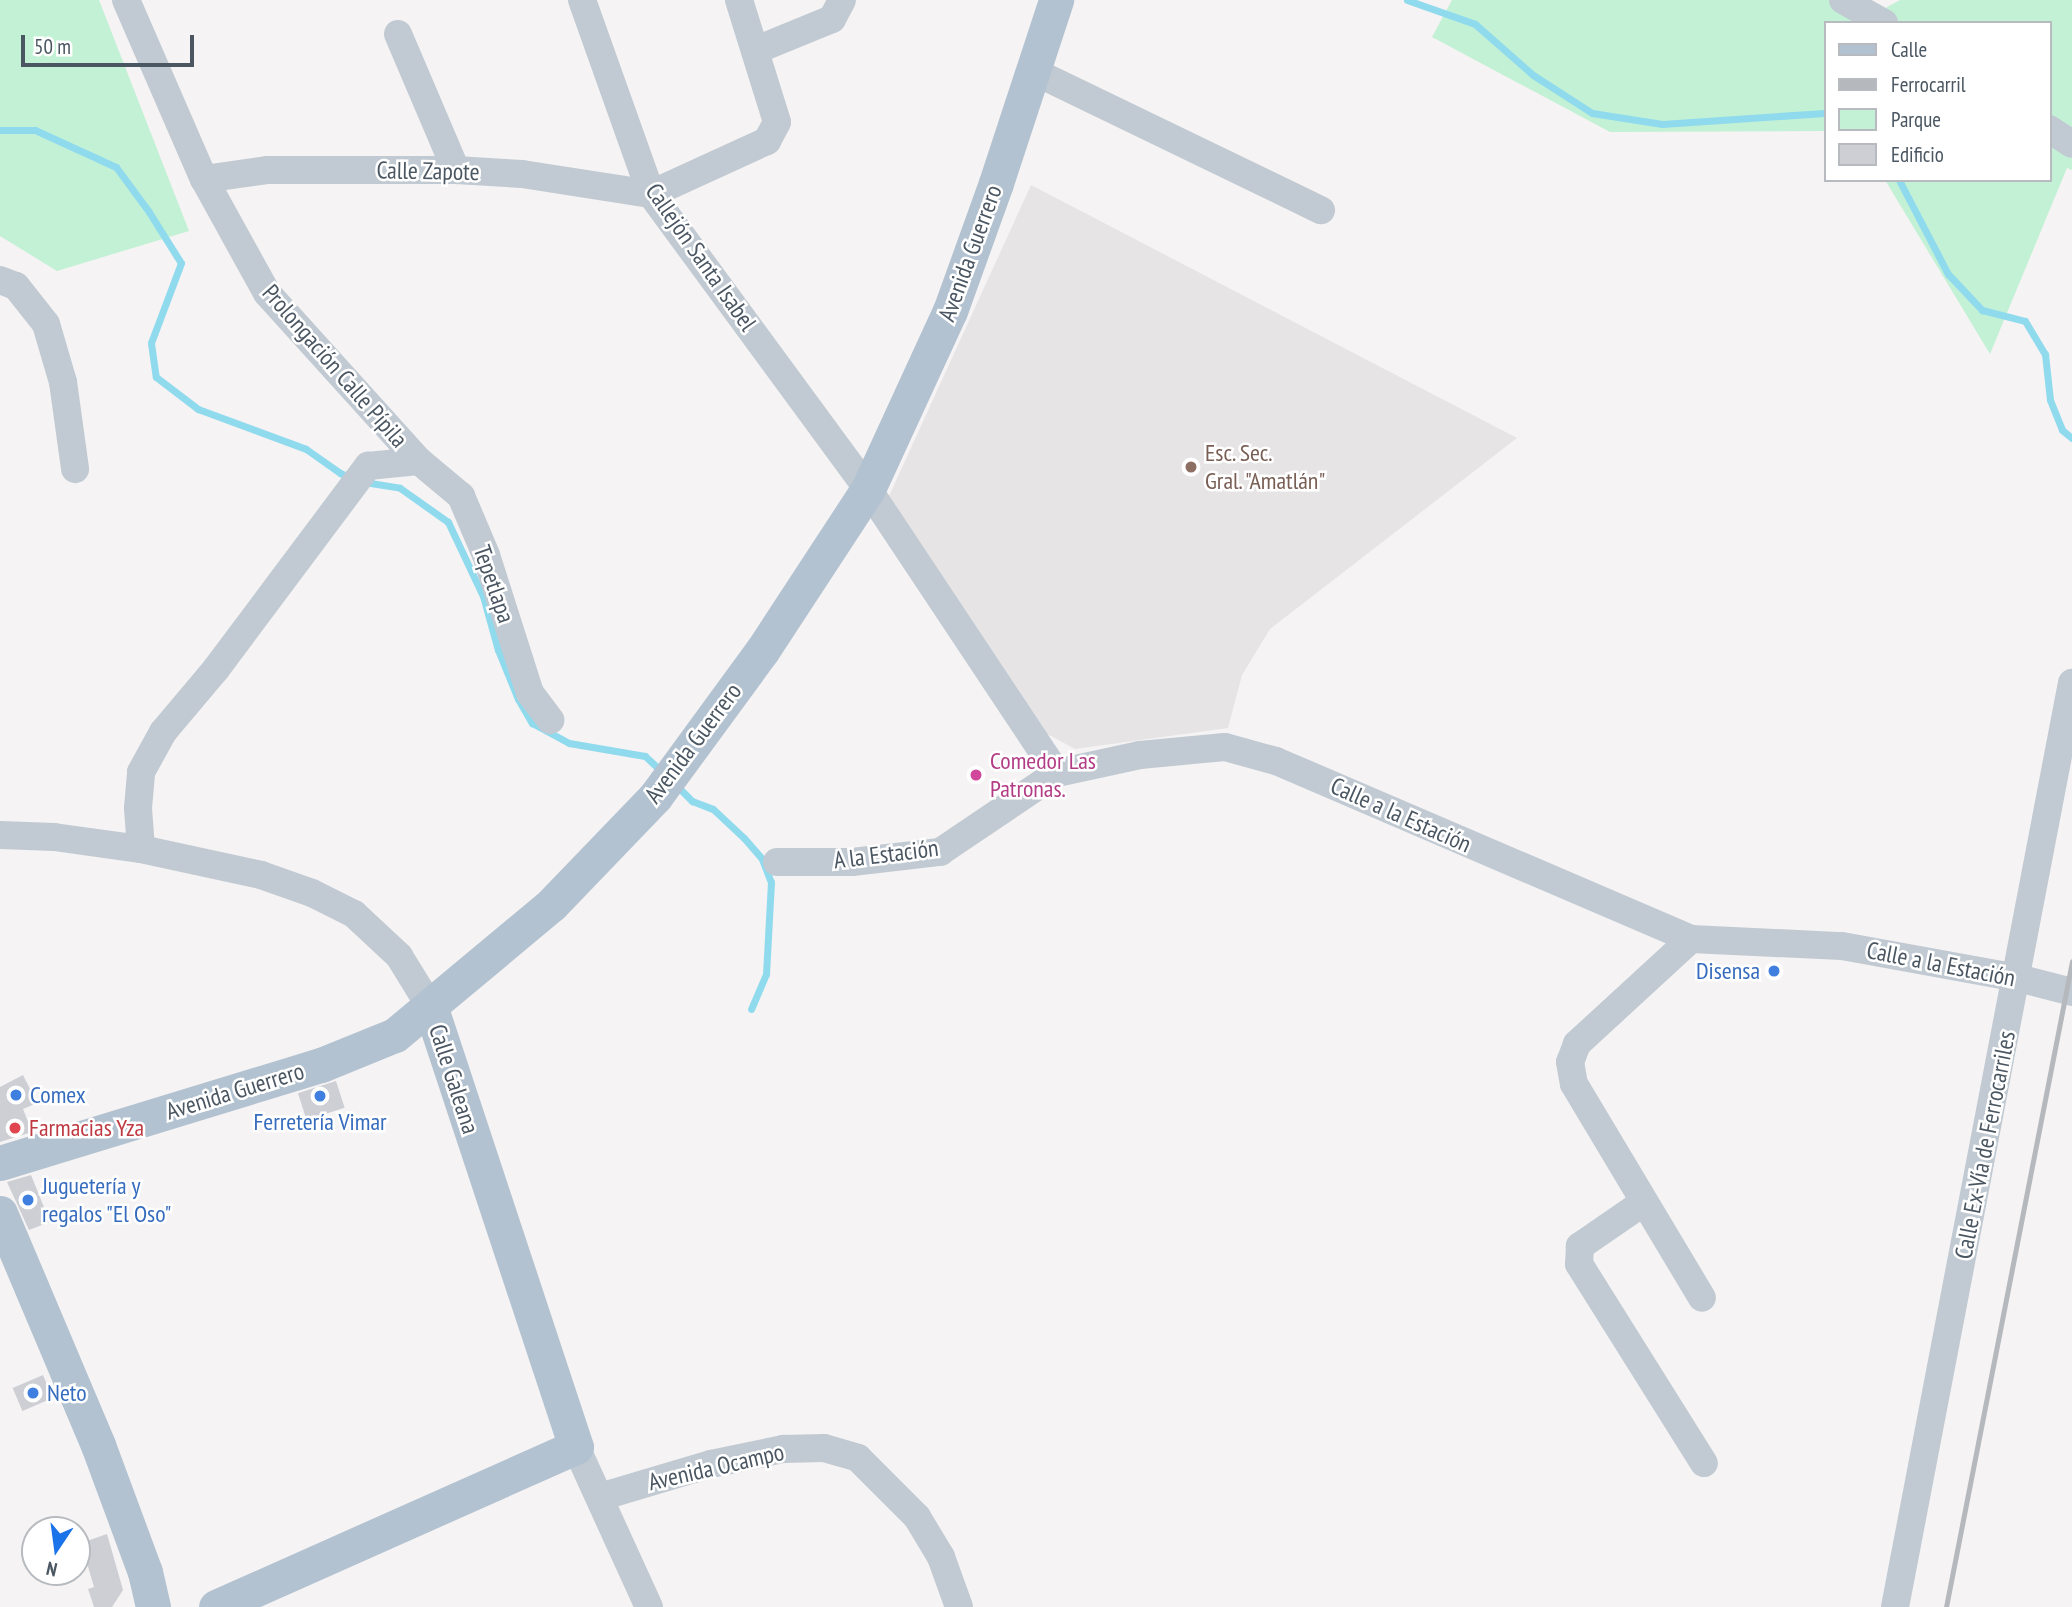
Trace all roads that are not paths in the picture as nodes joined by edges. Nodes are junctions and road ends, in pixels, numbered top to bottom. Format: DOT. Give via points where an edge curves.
graph roads {
  1 [pos="126,0"];
  2 [pos="582,0"];
  3 [pos="739,0"];
  4 [pos="842,0"];
  5 [pos="1056,0"];
  6 [pos="1843,0"];
  7 [pos="1880,21"];
  8 [pos="398,34"];
  9 [pos="756,50"];
  10 [pos="1033,71"];
  11 [pos="2051,130"];
  12 [pos="2072,144"];
  13 [pos="456,170"];
  14 [pos="204,179"];
  15 [pos="651,194"];
  16 [pos="1321,210"];
  17 [pos="0,280"];
  18 [pos="419,461"];
  19 [pos="75,469"];
  20 [pos="868,489"];
  21 [pos="2072,683"];
  22 [pos="550,720"];
  23 [pos="1057,773"];
  24 [pos="0,835"];
  25 [pos="141,849"];
  26 [pos="777,862"];
  27 [pos="1691,939"];
  28 [pos="2018,978"];
  29 [pos="2072,992"];
  30 [pos="431,1009"];
  31 [pos="0,1163"];
  32 [pos="1644,1202"];
  33 [pos="0,1213"];
  34 [pos="1702,1298"];
  35 [pos="576,1447"];
  36 [pos="1704,1463"];
  37 [pos="600,1497"];
  38 [pos="153,1607"];
  39 [pos="216,1607"];
  40 [pos="649,1607"];
  41 [pos="959,1607"];
  42 [pos="1895,1607"];
  1 -- 14 [label="street, Prolongación Calle Pípila"];
  2 -- 15 [label="street, Callejón Santa Isabel"];
  3 -- 9 [label="street"];
  4 -- 9 [label="street" via="832,19"];
  5 -- 10 [label="main road, Avenida Guerrero"];
  6 -- 7 [label="street"];
  8 -- 13 [label="street"];
  9 -- 15 [label="street" via="777,122 767,141"];
  10 -- 16 [label="street"];
  10 -- 20 [label="main road, Avenida Guerrero" via="950,311"];
  11 -- 12 [label="street"];
  13 -- 14 [label="street, Calle Zapote" via="268,170"];
  13 -- 15 [label="street, Calle Zapote" via="522,174"];
  14 -- 18 [label="street, Prolongación Calle Pípila" via="267,293"];
  15 -- 20 [label="street, Callejón Santa Isabel"];
  17 -- 19 [label="street" via="16,286 46,324 64,382"];
  18 -- 22 [label="street, Tepetlapa" via="461,496 486,555 530,693"];
  18 -- 25 [label="street, Prolongación Calle Pípila" via="368,466 163,733 141,772"];
  20 -- 23 [label="street"];
  20 -- 30 [label="main road, Avenida Guerrero" via="762,651 655,797 552,904"];
  21 -- 28 [label="street, Calle Ex-Vía de Ferrocarriles"];
  23 -- 26 [label="street, A la Estación" via="940,852 852,862"];
  23 -- 27 [label="street, Calle a la Estación" via="1140,755 1225,747 1276,761"];
  24 -- 25 [label="street, Calle Galeana"];
  25 -- 30 [label="street, Calle Galeana" via="261,875 354,914 399,956"];
  27 -- 28 [label="street, Calle a la Estación" via="1842,946"];
  27 -- 32 [label="street" via="1577,1044 1570,1062 1574,1084"];
  28 -- 29 [label="street, Calle a la Estación"];
  28 -- 42 [label="street, Calle Ex-Vía de Ferrocarriles"];
  30 -- 31 [label="main road, Avenida Guerrero" via="395,1035 321,1065"];
  30 -- 35 [label="main road, Calle Galeana"];
  32 -- 34 [label="street"];
  32 -- 36 [label="street" via="1580,1245 1579,1264"];
  33 -- 38 [label="main road" via="98,1445 145,1572"];
  35 -- 37 [label="street, Calle Galeana"];
  35 -- 39 [label="main road"];
  37 -- 40 [label="street, Calle Galeana"];
  37 -- 41 [label="street, Avenida Ocampo" via="783,1448 824,1448 858,1458 917,1517 941,1557"];
}
